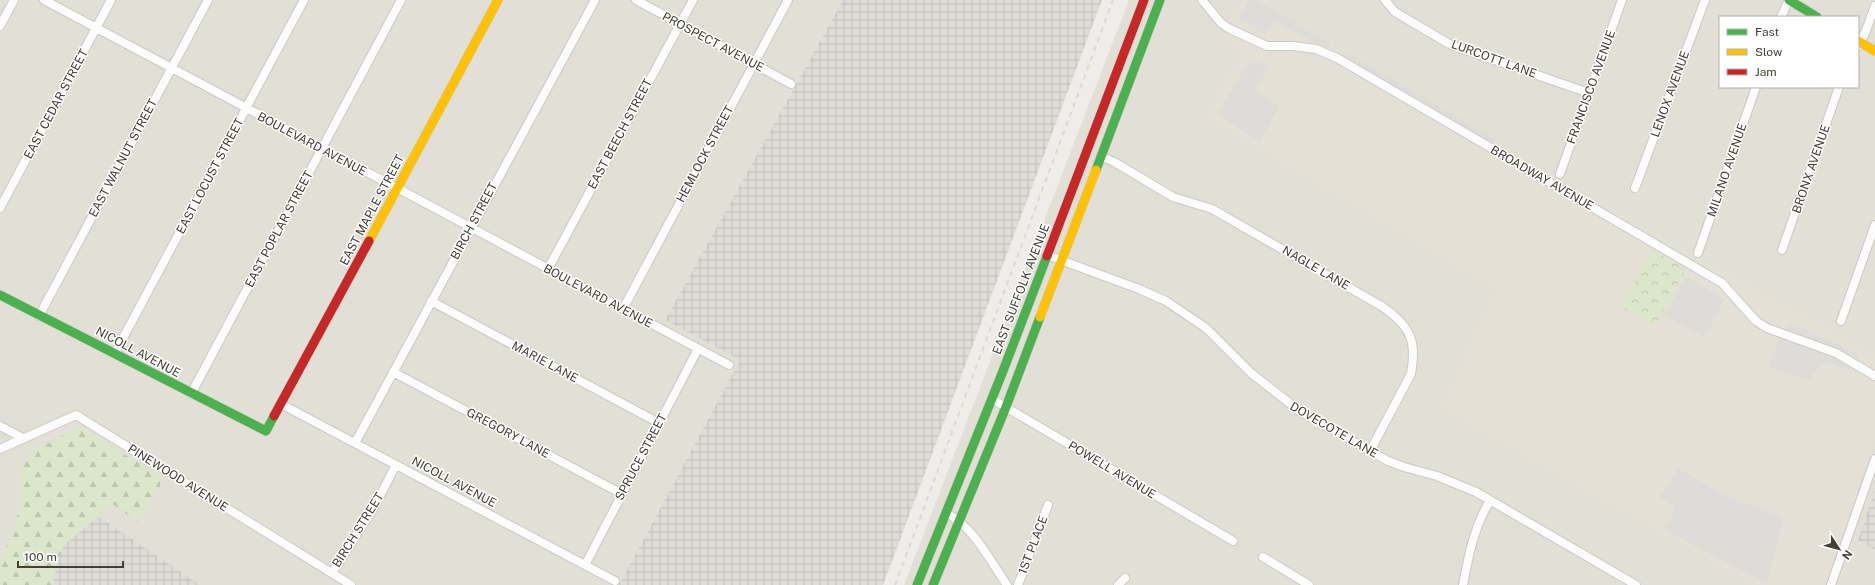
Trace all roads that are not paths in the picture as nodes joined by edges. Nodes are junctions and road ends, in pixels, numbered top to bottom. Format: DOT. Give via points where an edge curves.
graph roads {
  1 [pos="14,0"];
  2 [pos="44,0"];
  3 [pos="111,0"];
  4 [pos="208,0"];
  5 [pos="304,0"];
  6 [pos="401,0"];
  7 [pos="498,0"];
  8 [pos="595,0"];
  9 [pos="636,0"];
  10 [pos="693,0"];
  11 [pos="788,0"];
  12 [pos="1144,0"];
  13 [pos="1160,0"];
  14 [pos="1202,0"];
  15 [pos="1385,0"];
  16 [pos="1622,0"];
  17 [pos="1705,0"];
  18 [pos="1789,0"];
  19 [pos="1875,6"];
  20 [pos="1781,16"];
  21 [pos="1816,16"];
  22 [pos="680,24"];
  23 [pos="0,26"];
  24 [pos="97,28"];
  25 [pos="1859,43"];
  26 [pos="1875,51"];
  27 [pos="754,64"];
  28 [pos="171,69"];
  29 [pos="791,84"];
  30 [pos="1756,88"];
  31 [pos="1839,88"];
  32 [pos="1589,93"];
  33 [pos="246,109"];
  34 [pos="322,149"];
  35 [pos="1101,156"];
  36 [pos="1560,174"];
  37 [pos="1636,188"];
  38 [pos="397,189"];
  39 [pos="0,208"];
  40 [pos="1875,225"];
  41 [pos="471,228"];
  42 [pos="1782,250"];
  43 [pos="1698,254"];
  44 [pos="1047,255"];
  45 [pos="1062,260"];
  46 [pos="548,269"];
  47 [pos="0,295"];
  48 [pos="431,301"];
  49 [pos="623,309"];
  50 [pos="39,316"];
  51 [pos="1841,321"];
  52 [pos="698,349"];
  53 [pos="116,353"];
  54 [pos="729,365"];
  55 [pos="393,372"];
  56 [pos="1875,376"];
  57 [pos="191,394"];
  58 [pos="992,399"];
  59 [pos="281,404"];
  60 [pos="1006,408"];
  61 [pos="660,423"];
  62 [pos="0,426"];
  63 [pos="266,431"];
  64 [pos="23,438"];
  65 [pos="355,443"];
  66 [pos="0,449"];
  67 [pos="1370,450"];
  68 [pos="1875,459"];
  69 [pos="396,465"];
  70 [pos="622,494"];
  71 [pos="1490,500"];
  72 [pos="1048,505"];
  73 [pos="946,513"];
  74 [pos="959,522"];
  75 [pos="1233,541"];
  76 [pos="1263,557"];
  77 [pos="585,565"];
  78 [pos="332,573"];
  79 [pos="1125,578"];
  80 [pos="615,581"];
  81 [pos="350,585"];
  82 [pos="917,585"];
  83 [pos="933,585"];
  84 [pos="1007,585"];
  85 [pos="1018,585"];
  86 [pos="1118,585"];
  87 [pos="1309,585"];
  88 [pos="1463,585"];
  89 [pos="1636,585"];
  90 [pos="1830,585"];
  1 -- 23 [label="street"];
  2 -- 24 [label="street, BOULEVARD AVENUE"];
  3 -- 24 [label="street, EAST CEDAR STREET"];
  4 -- 28 [label="street, EAST WALNUT STREET"];
  5 -- 33 [label="street, EAST LOCUST STREET"];
  6 -- 34 [label="street, EAST POPLAR STREET"];
  7 -- 38 [label="main road, EAST MAPLE STREET"];
  8 -- 41 [label="street, BIRCH STREET"];
  9 -- 22 [label="street, PROSPECT AVENUE"];
  10 -- 22 [label="street, EAST BEECH STREET"];
  11 -- 27 [label="street, HEMLOCK STREET"];
  12 -- 44 [label="main road, EAST SUFFOLK AVENUE"];
  13 -- 35 [label="main road"];
  14 -- 56 [label="street, BROADWAY AVENUE" via="1221,23 1267,46 1316,49 1337,58 1722,283 1756,321 1767,328 1836,353"];
  15 -- 32 [label="street, LURCOTT LANE" via="1395,12 1451,45"];
  16 -- 32 [label="street, FRANCISCO AVENUE"];
  17 -- 37 [label="street, LENOX AVENUE"];
  18 -- 20 [label="street"];
  18 -- 21 [label="main road"];
  19 -- 25 [label="street"];
  22 -- 27 [label="street, PROSPECT AVENUE"];
  22 -- 46 [label="street, EAST BEECH STREET"];
  24 -- 28 [label="street, BOULEVARD AVENUE"];
  24 -- 39 [label="street, EAST CEDAR STREET"];
  25 -- 26 [label="main road"];
  27 -- 29 [label="street, PROSPECT AVENUE"];
  27 -- 49 [label="street, HEMLOCK STREET"];
  28 -- 33 [label="street, BOULEVARD AVENUE"];
  28 -- 50 [label="street, EAST WALNUT STREET"];
  30 -- 43 [label="street, MILANO AVENUE"];
  31 -- 42 [label="street, BRONX AVENUE"];
  32 -- 36 [label="street, FRANCISCO AVENUE"];
  33 -- 34 [label="street, BOULEVARD AVENUE"];
  33 -- 53 [label="street, EAST LOCUST STREET"];
  34 -- 38 [label="street, BOULEVARD AVENUE"];
  34 -- 57 [label="street, EAST POPLAR STREET"];
  35 -- 45 [label="main road"];
  35 -- 67 [label="street, NAGLE LANE" via="1173,197 1212,208 1383,307 1408,329 1414,360 1411,374"];
  38 -- 41 [label="street, BOULEVARD AVENUE"];
  38 -- 59 [label="main road, EAST MAPLE STREET"];
  40 -- 51 [label="street"];
  41 -- 46 [label="street, BOULEVARD AVENUE"];
  41 -- 48 [label="street, BIRCH STREET"];
  44 -- 45 [label="street, DOVECOTE LANE"];
  44 -- 58 [label="main road, EAST SUFFOLK AVENUE"];
  45 -- 60 [label="main road"];
  45 -- 67 [label="street, DOVECOTE LANE" via="1139,288 1189,315 1222,343 1251,373 1286,401"];
  46 -- 49 [label="street, BOULEVARD AVENUE"];
  47 -- 50 [label="main road, NICOLL AVENUE"];
  48 -- 55 [label="street, BIRCH STREET"];
  48 -- 61 [label="street, MARIE LANE"];
  49 -- 52 [label="street, BOULEVARD AVENUE"];
  50 -- 53 [label="main road, NICOLL AVENUE"];
  52 -- 54 [label="street, BOULEVARD AVENUE"];
  52 -- 61 [label="street, SPRUCE STREET"];
  53 -- 57 [label="main road, NICOLL AVENUE"];
  55 -- 65 [label="street, BIRCH STREET"];
  55 -- 70 [label="street, GREGORY LANE"];
  57 -- 63 [label="main road, NICOLL AVENUE"];
  58 -- 60 [label="street, POWELL AVENUE"];
  58 -- 73 [label="main road, EAST SUFFOLK AVENUE"];
  59 -- 63 [label="main road, EAST MAPLE STREET"];
  59 -- 65 [label="street, NICOLL AVENUE"];
  60 -- 74 [label="main road"];
  60 -- 75 [label="street, POWELL AVENUE"];
  61 -- 70 [label="street, SPRUCE STREET"];
  62 -- 64 [label="street"];
  64 -- 66 [label="street, PINEWOOD AVENUE"];
  64 -- 78 [label="street, PINEWOOD AVENUE" via="76,415"];
  65 -- 69 [label="street, NICOLL AVENUE"];
  67 -- 71 [label="street, DOVECOTE LANE" via="1393,463 1458,484"];
  68 -- 90 [label="street"];
  69 -- 77 [label="street, NICOLL AVENUE"];
  69 -- 78 [label="street, BIRCH STREET" via="373,509"];
  70 -- 77 [label="street, SPRUCE STREET"];
  71 -- 88 [label="street" via="1475,528"];
  71 -- 89 [label="street, DOVECOTE LANE"];
  72 -- 85 [label="street, 1ST PLACE"];
  73 -- 74 [label="street"];
  73 -- 82 [label="main road, EAST SUFFOLK AVENUE"];
  74 -- 83 [label="main road"];
  74 -- 84 [label="street" via="968,530"];
  76 -- 87 [label="street"];
  77 -- 80 [label="street, NICOLL AVENUE"];
  78 -- 81 [label="street, PINEWOOD AVENUE"];
  79 -- 86 [label="street"];
}
